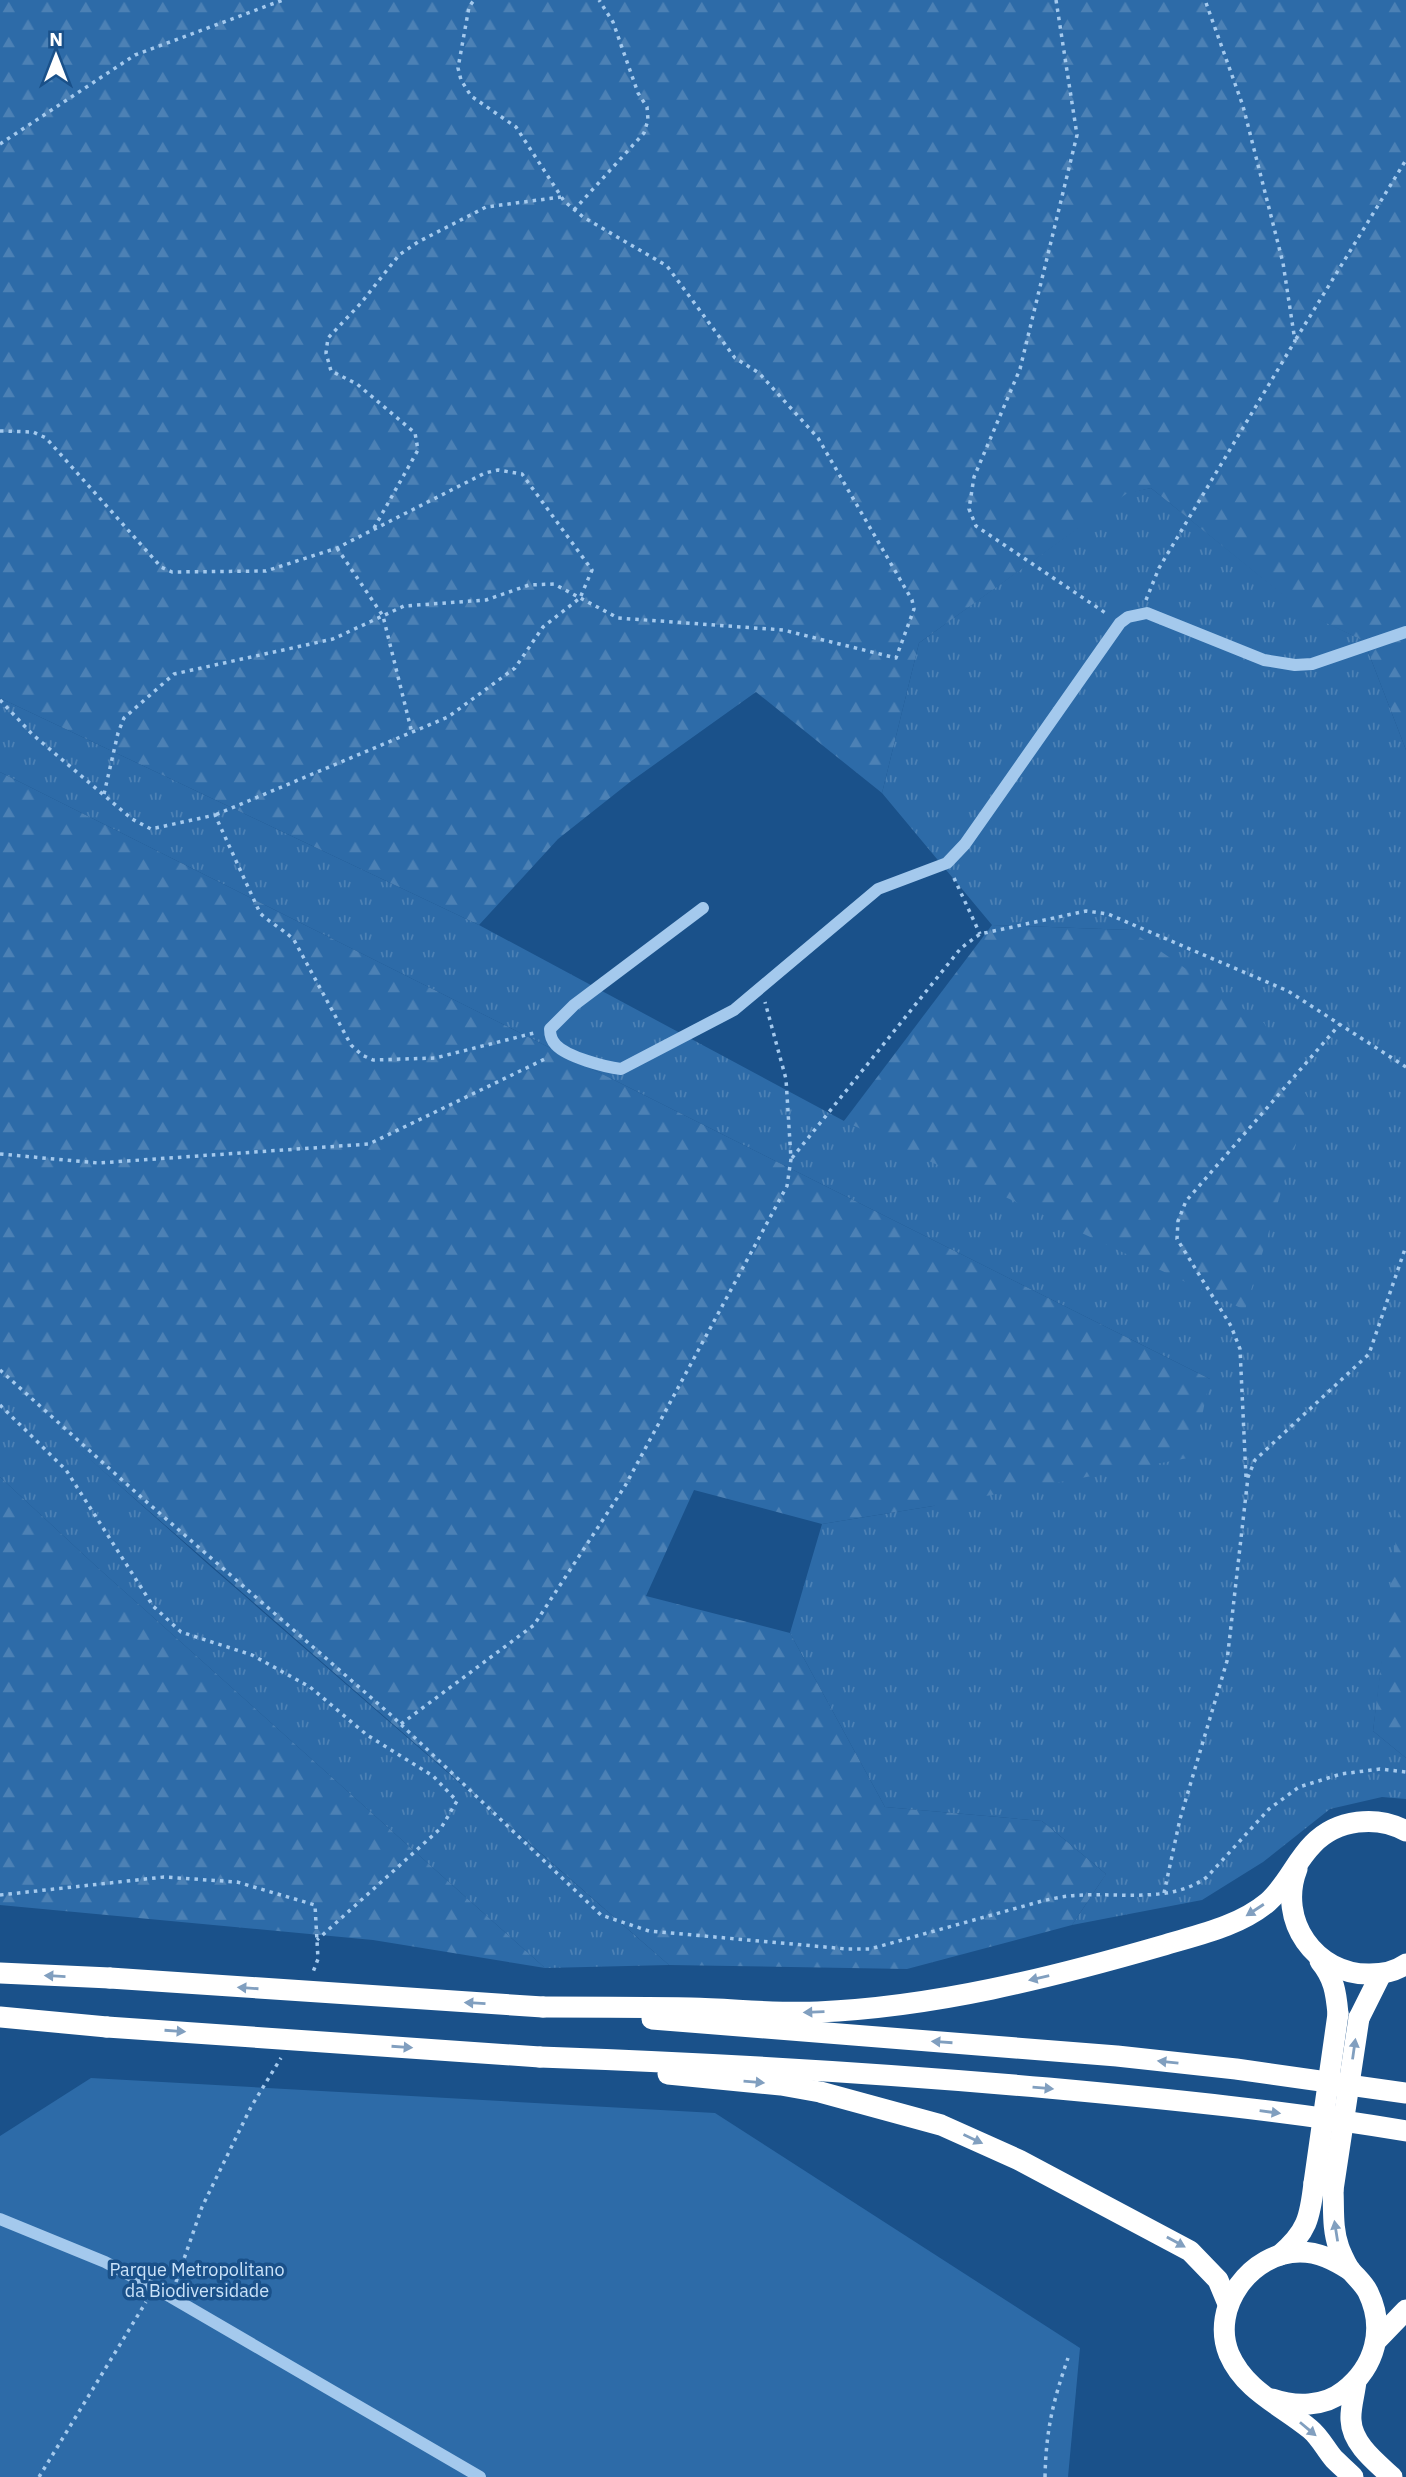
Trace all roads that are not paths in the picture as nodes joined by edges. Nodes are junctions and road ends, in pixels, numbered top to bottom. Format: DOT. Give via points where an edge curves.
graph roads {
  1 [pos="1406,632"];
  2 [pos="703,908"];
  3 [pos="1406,1832"];
  4 [pos="1300,1860"];
  5 [pos="1304,1940"];
  6 [pos="1406,1964"];
  7 [pos="0,1973"];
  8 [pos="1381,1974"];
  9 [pos="543,2007"];
  10 [pos="1348,2016"];
  11 [pos="0,2017"];
  12 [pos="540,2057"];
  13 [pos="1406,2093"];
  14 [pos="1406,2131"];
  15 [pos="1324,2187"];
  16 [pos="0,2220"];
  17 [pos="1280,2255"];
  18 [pos="1350,2270"];
  19 [pos="1228,2304"];
  20 [pos="1406,2310"];
  21 [pos="1377,2340"];
  22 [pos="1356,2382"];
  23 [pos="1255,2390"];
  24 [pos="480,2477"];
  25 [pos="1353,2477"];
  26 [pos="1392,2477"];
  1 -- 2 [label="lane" via="1312,664 1296,665 1264,660 1147,613 1128,617 947,863 878,889 734,1010 621,1069 601,1067 556,1046 550,1029"];
  3 -- 4 [label="highway" via="1375,1821 1352,1822 1331,1830"];
  4 -- 5 [label="highway" via="1291,1901 1294,1922"];
  4 -- 9 [label="highway, one-way" via="1268,1902 1235,1923 979,1992 818,2012"];
  5 -- 8 [label="highway" via="1337,1968"];
  5 -- 10 [label="highway" via="1330,1972"];
  6 -- 8 [label="highway"];
  9 -- 7 [label="highway, one-way, bridge"];
  8 -- 10 [label="highway"];
  13 -- 9 [label="highway, one-way" via="1117,2056 695,2024"];
  10 -- 15 [label="highway, bridge"];
  11 -- 12 [label="highway, one-way, bridge"];
  12 -- 14 [label="highway, one-way" via="988,2082 1218,2105"];
  12 -- 19 [label="highway, one-way" via="781,2085 941,2125 1190,2250 1218,2280"];
  15 -- 17 [label="highway" via="1297,2241"];
  18 -- 15 [label="highway, one-way" via="1339,2247"];
  16 -- 24 [label="lane" via="105,2262 171,2297"];
  17 -- 18 [label="highway" via="1317,2254"];
  17 -- 19 [label="highway" via="1248,2273"];
  18 -- 21 [label="highway" via="1367,2290 1376,2314"];
  19 -- 23 [label="highway" via="1224,2328 1228,2351 1238,2372"];
  20 -- 21 [label="highway"];
  21 -- 22 [label="highway" via="1370,2362"];
  22 -- 23 [label="highway" via="1339,2395 1296,2405"];
  22 -- 26 [label="highway" via="1351,2421 1356,2437"];
  23 -- 25 [label="highway, one-way" via="1312,2431"];
}
